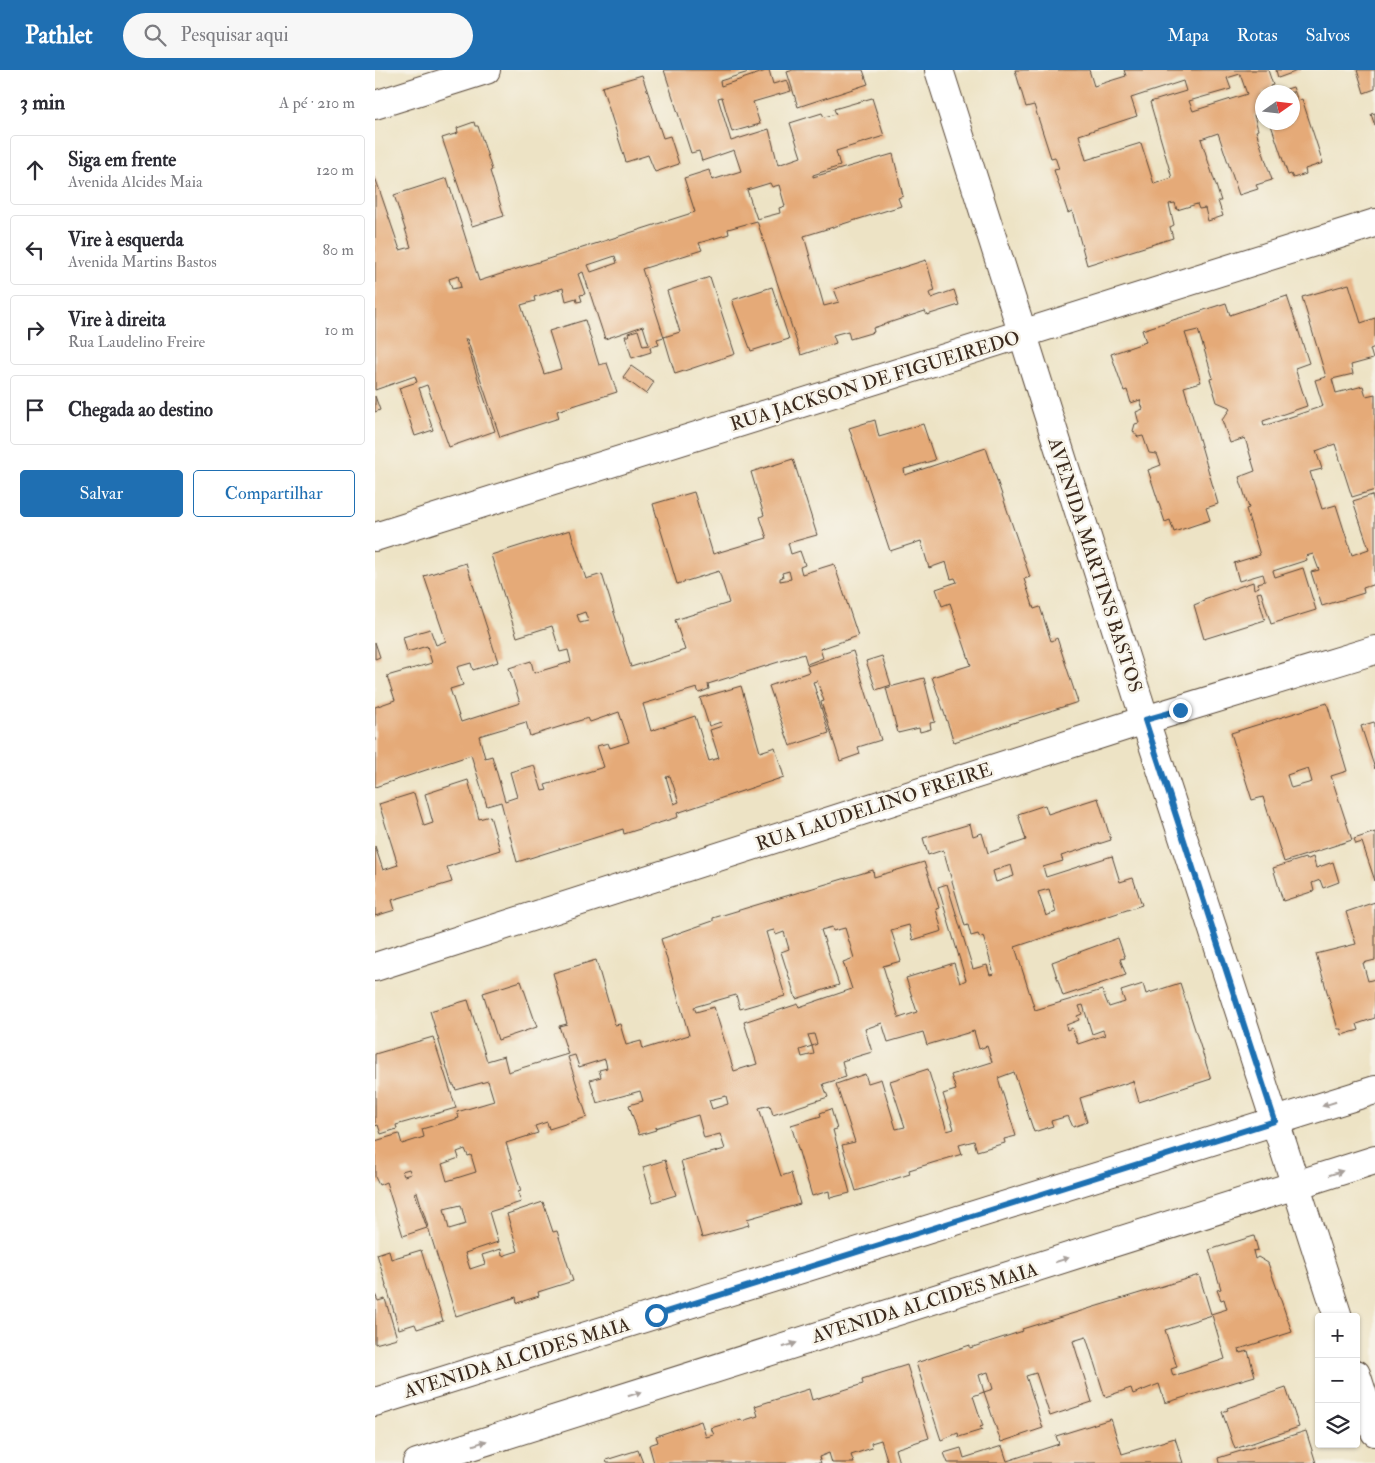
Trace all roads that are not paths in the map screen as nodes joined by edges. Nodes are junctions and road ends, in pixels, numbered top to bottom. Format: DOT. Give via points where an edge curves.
graph roads {
  1 [pos="486,70"];
  2 [pos="939,70"];
  3 [pos="375,105"];
  4 [pos="1375,223"];
  5 [pos="1022,335"];
  6 [pos="375,537"];
  7 [pos="1375,650"];
  8 [pos="1145,720"];
  9 [pos="375,967"];
  10 [pos="1375,1090"];
  11 [pos="1275,1121"];
  12 [pos="1375,1160"];
  13 [pos="1296,1186"];
  14 [pos="1337,1313"];
  15 [pos="1360,1386"];
  16 [pos="375,1402"];
  17 [pos="1375,1432"];
  18 [pos="417,1463"];
  1 -- 3 [label="street"];
  2 -- 5 [label="street, AVENIDA MARTINS BASTOS"];
  4 -- 5 [label="street, RUA JACKSON DE FIGUEIREDO"];
  5 -- 6 [label="street, RUA JACKSON DE FIGUEIREDO"];
  5 -- 8 [label="street, AVENIDA MARTINS BASTOS"];
  7 -- 8 [label="street, RUA LAUDELINO FREIRE"];
  8 -- 9 [label="street, RUA LAUDELINO FREIRE"];
  8 -- 11 [label="street, AVENIDA MARTINS BASTOS"];
  10 -- 11 [label="street, AVENIDA ALCIDES MAIA, one-way"];
  11 -- 13 [label="street, AVENIDA MARTINS BASTOS"];
  11 -- 16 [label="street, AVENIDA ALCIDES MAIA"];
  13 -- 12 [label="street, AVENIDA ALCIDES MAIA, one-way"];
  13 -- 14 [label="street, AVENIDA MARTINS BASTOS"];
  18 -- 13 [label="street, AVENIDA ALCIDES MAIA, one-way"];
  15 -- 17 [label="street"];
}
